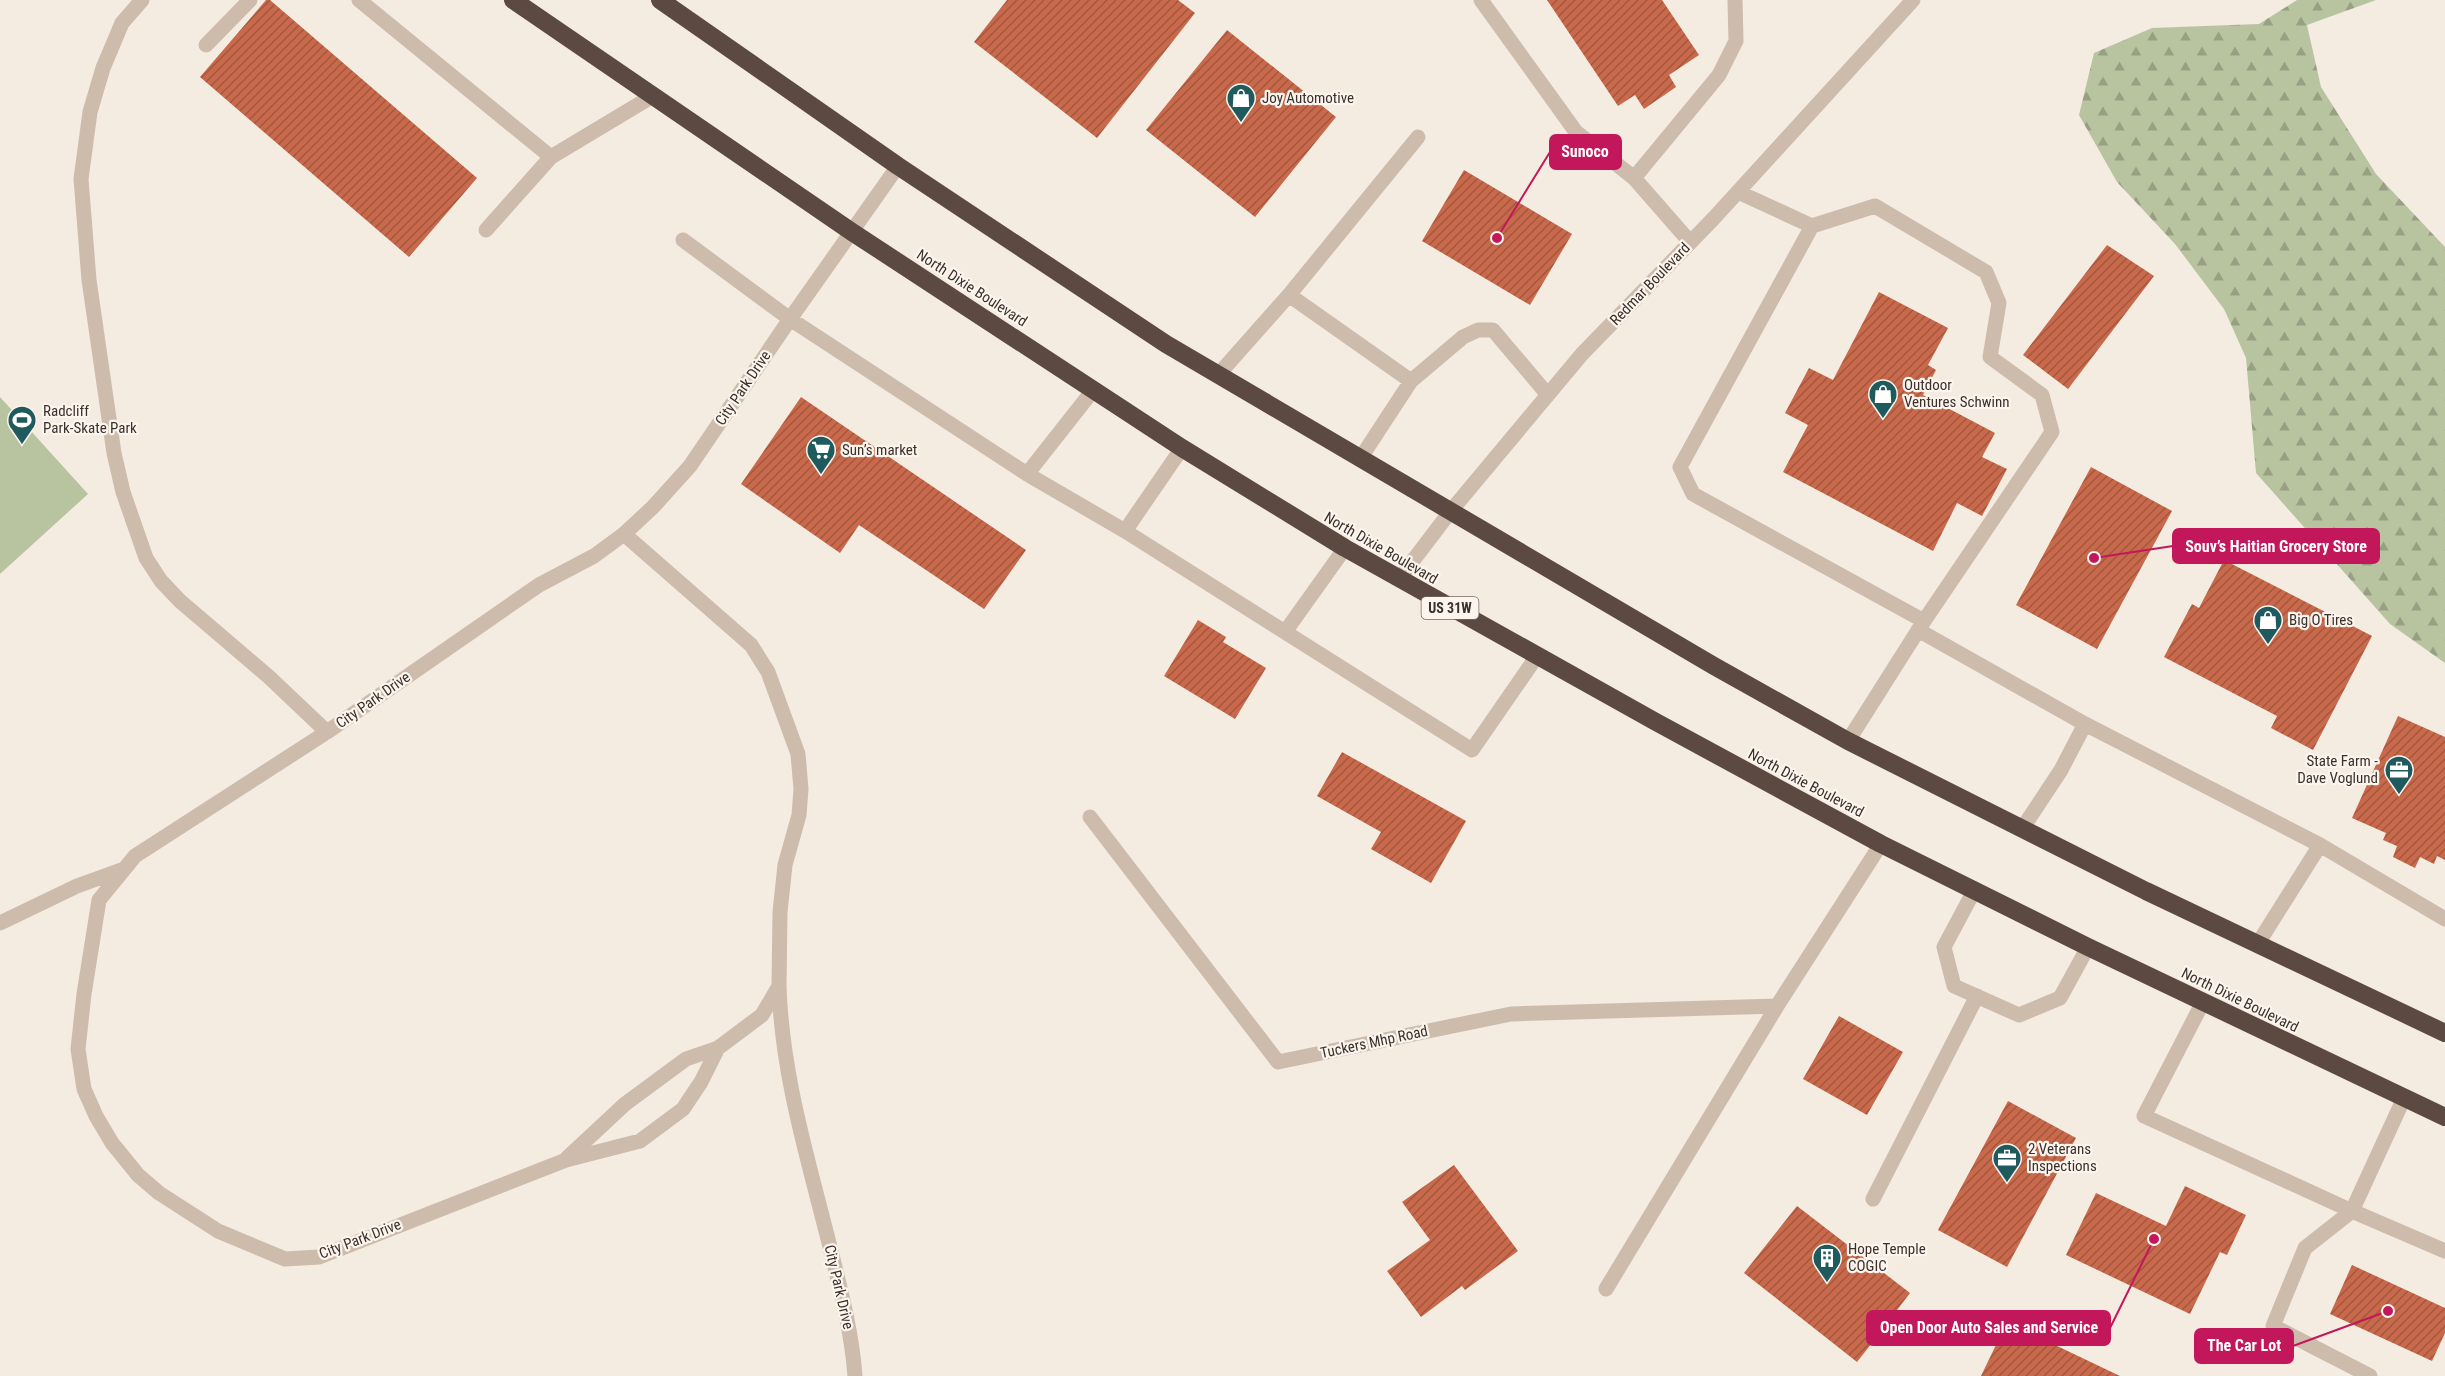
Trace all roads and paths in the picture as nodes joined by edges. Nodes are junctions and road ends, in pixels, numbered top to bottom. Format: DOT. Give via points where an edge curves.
graph roads {
  1 [pos="142,0"];
  2 [pos="250,0"];
  3 [pos="359,0"];
  4 [pos="513,0"];
  5 [pos="660,0"];
  6 [pos="1481,0"];
  7 [pos="1735,0"];
  8 [pos="1913,0"];
  9 [pos="206,45"];
  10 [pos="651,97"];
  11 [pos="1418,137"];
  12 [pos="551,157"];
  13 [pos="898,166"];
  14 [pos="1634,178"];
  15 [pos="1738,192"];
  16 [pos="1812,226"];
  17 [pos="486,230"];
  18 [pos="852,232"];
  19 [pos="683,240"];
  20 [pos="1690,242"];
  21 [pos="1289,295"];
  22 [pos="790,319"];
  23 [pos="1218,375"];
  24 [pos="1411,381"];
  25 [pos="1094,389"];
  26 [pos="1548,395"];
  27 [pos="1182,448"];
  28 [pos="1360,459"];
  29 [pos="1027,474"];
  30 [pos="1450,512"];
  31 [pos="1125,531"];
  32 [pos="624,534"];
  33 [pos="1345,548"];
  34 [pos="1398,579"];
  35 [pos="1921,626"];
  36 [pos="1286,632"];
  37 [pos="1537,656"];
  38 [pos="2085,724"];
  39 [pos="327,732"];
  40 [pos="1848,741"];
  41 [pos="1090,817"];
  42 [pos="2022,829"];
  43 [pos="1881,844"];
  44 [pos="2320,845"];
  45 [pos="124,869"];
  46 [pos="1975,889"];
  47 [pos="2445,919"];
  48 [pos="0,923"];
  49 [pos="2257,945"];
  50 [pos="2088,947"];
  51 [pos="779,986"];
  52 [pos="1977,996"];
  53 [pos="2204,1002"];
  54 [pos="1777,1006"];
  55 [pos="2445,1033"];
  56 [pos="718,1048"];
  57 [pos="2403,1098"];
  58 [pos="2445,1117"];
  59 [pos="566,1160"];
  60 [pos="1873,1199"];
  61 [pos="2352,1211"];
  62 [pos="2445,1251"];
  63 [pos="1606,1289"];
  64 [pos="855,1376"];
  65 [pos="2370,1376"];
  1 -- 39 [label="street" via="122,23 103,68 90,112 81,179 89,280 123,492 146,558 161,581"];
  2 -- 9 [label="street"];
  3 -- 12 [label="street"];
  4 -- 10 [label="highway, North Dixie Boulevard / US 31W"];
  5 -- 13 [label="highway"];
  6 -- 14 [label="street" via="1576,132"];
  7 -- 14 [label="street" via="1736,41 1719,75"];
  8 -- 15 [label="street, Redmar Boulevard"];
  10 -- 12 [label="street"];
  10 -- 18 [label="highway, North Dixie Boulevard / US 31W"];
  11 -- 21 [label="street"];
  12 -- 17 [label="street"];
  13 -- 18 [label="street, City Park Drive"];
  13 -- 23 [label="highway"];
  14 -- 20 [label="street"];
  15 -- 16 [label="street"];
  15 -- 20 [label="street, Redmar Boulevard"];
  16 -- 35 [label="street" via="1680,467 1693,494"];
  16 -- 35 [label="street" via="1875,206 1986,272 1999,303 1990,357 2042,395 2052,432"];
  18 -- 22 [label="street, City Park Drive"];
  18 -- 25 [label="highway, North Dixie Boulevard / US 31W"];
  19 -- 22 [label="street"];
  20 -- 26 [label="street, Redmar Boulevard"];
  21 -- 23 [label="street"];
  21 -- 24 [label="street"];
  22 -- 29 [label="street"];
  22 -- 32 [label="street, City Park Drive" via="690,466"];
  23 -- 28 [label="highway"];
  24 -- 26 [label="street" via="1462,337 1478,330 1493,330"];
  24 -- 28 [label="street"];
  25 -- 27 [label="highway, North Dixie Boulevard / US 31W"];
  25 -- 29 [label="street"];
  26 -- 30 [label="street, Redmar Boulevard"];
  27 -- 31 [label="street"];
  27 -- 33 [label="highway, North Dixie Boulevard / US 31W"];
  28 -- 30 [label="highway"];
  29 -- 31 [label="street"];
  30 -- 34 [label="street, Redmar Boulevard"];
  30 -- 40 [label="highway"];
  31 -- 36 [label="street"];
  32 -- 39 [label="street, City Park Drive" via="594,556 539,585"];
  32 -- 51 [label="street, City Park Drive" via="751,645 768,672 798,754 799,815 785,866"];
  33 -- 34 [label="highway, North Dixie Boulevard / US 31W"];
  33 -- 36 [label="street"];
  34 -- 37 [label="highway, North Dixie Boulevard / US 31W"];
  35 -- 38 [label="street"];
  35 -- 40 [label="street"];
  36 -- 37 [label="street" via="1472,750"];
  37 -- 43 [label="highway, North Dixie Boulevard / US 31W"];
  38 -- 42 [label="street" via="2061,770"];
  38 -- 44 [label="street"];
  39 -- 45 [label="street, City Park Drive" via="135,856"];
  40 -- 42 [label="highway"];
  41 -- 54 [label="street, Tuckers Mhp Road" via="1278,1062 1511,1014"];
  42 -- 49 [label="highway"];
  43 -- 46 [label="highway, North Dixie Boulevard / US 31W"];
  43 -- 54 [label="street"];
  44 -- 47 [label="street"];
  44 -- 49 [label="street"];
  45 -- 48 [label="street, City Park Drive" via="77,886"];
  45 -- 59 [label="street, City Park Drive" via="99,900 78,1049 84,1089 112,1143 159,1193 184,1211 218,1231 285,1259 319,1257"];
  46 -- 50 [label="highway, North Dixie Boulevard / US 31W"];
  46 -- 52 [label="street" via="1944,947 1954,986"];
  49 -- 55 [label="highway"];
  50 -- 52 [label="street" via="2060,998 2019,1015"];
  50 -- 53 [label="highway, North Dixie Boulevard / US 31W"];
  51 -- 56 [label="street, City Park Drive" via="762,1015"];
  51 -- 64 [label="street, City Park Drive" via="781,1031 792,1098 844,1304"];
  52 -- 60 [label="street"];
  53 -- 57 [label="highway, North Dixie Boulevard / US 31W"];
  53 -- 61 [label="street" via="2144,1116"];
  54 -- 63 [label="street"];
  56 -- 59 [label="street" via="677,1065 625,1104"];
  56 -- 59 [label="street, City Park Drive" via="683,1109 640,1141"];
  57 -- 58 [label="highway, North Dixie Boulevard / US 31W"];
  57 -- 61 [label="street"];
  61 -- 62 [label="street"];
  61 -- 65 [label="street" via="2305,1248 2273,1326"];
}
